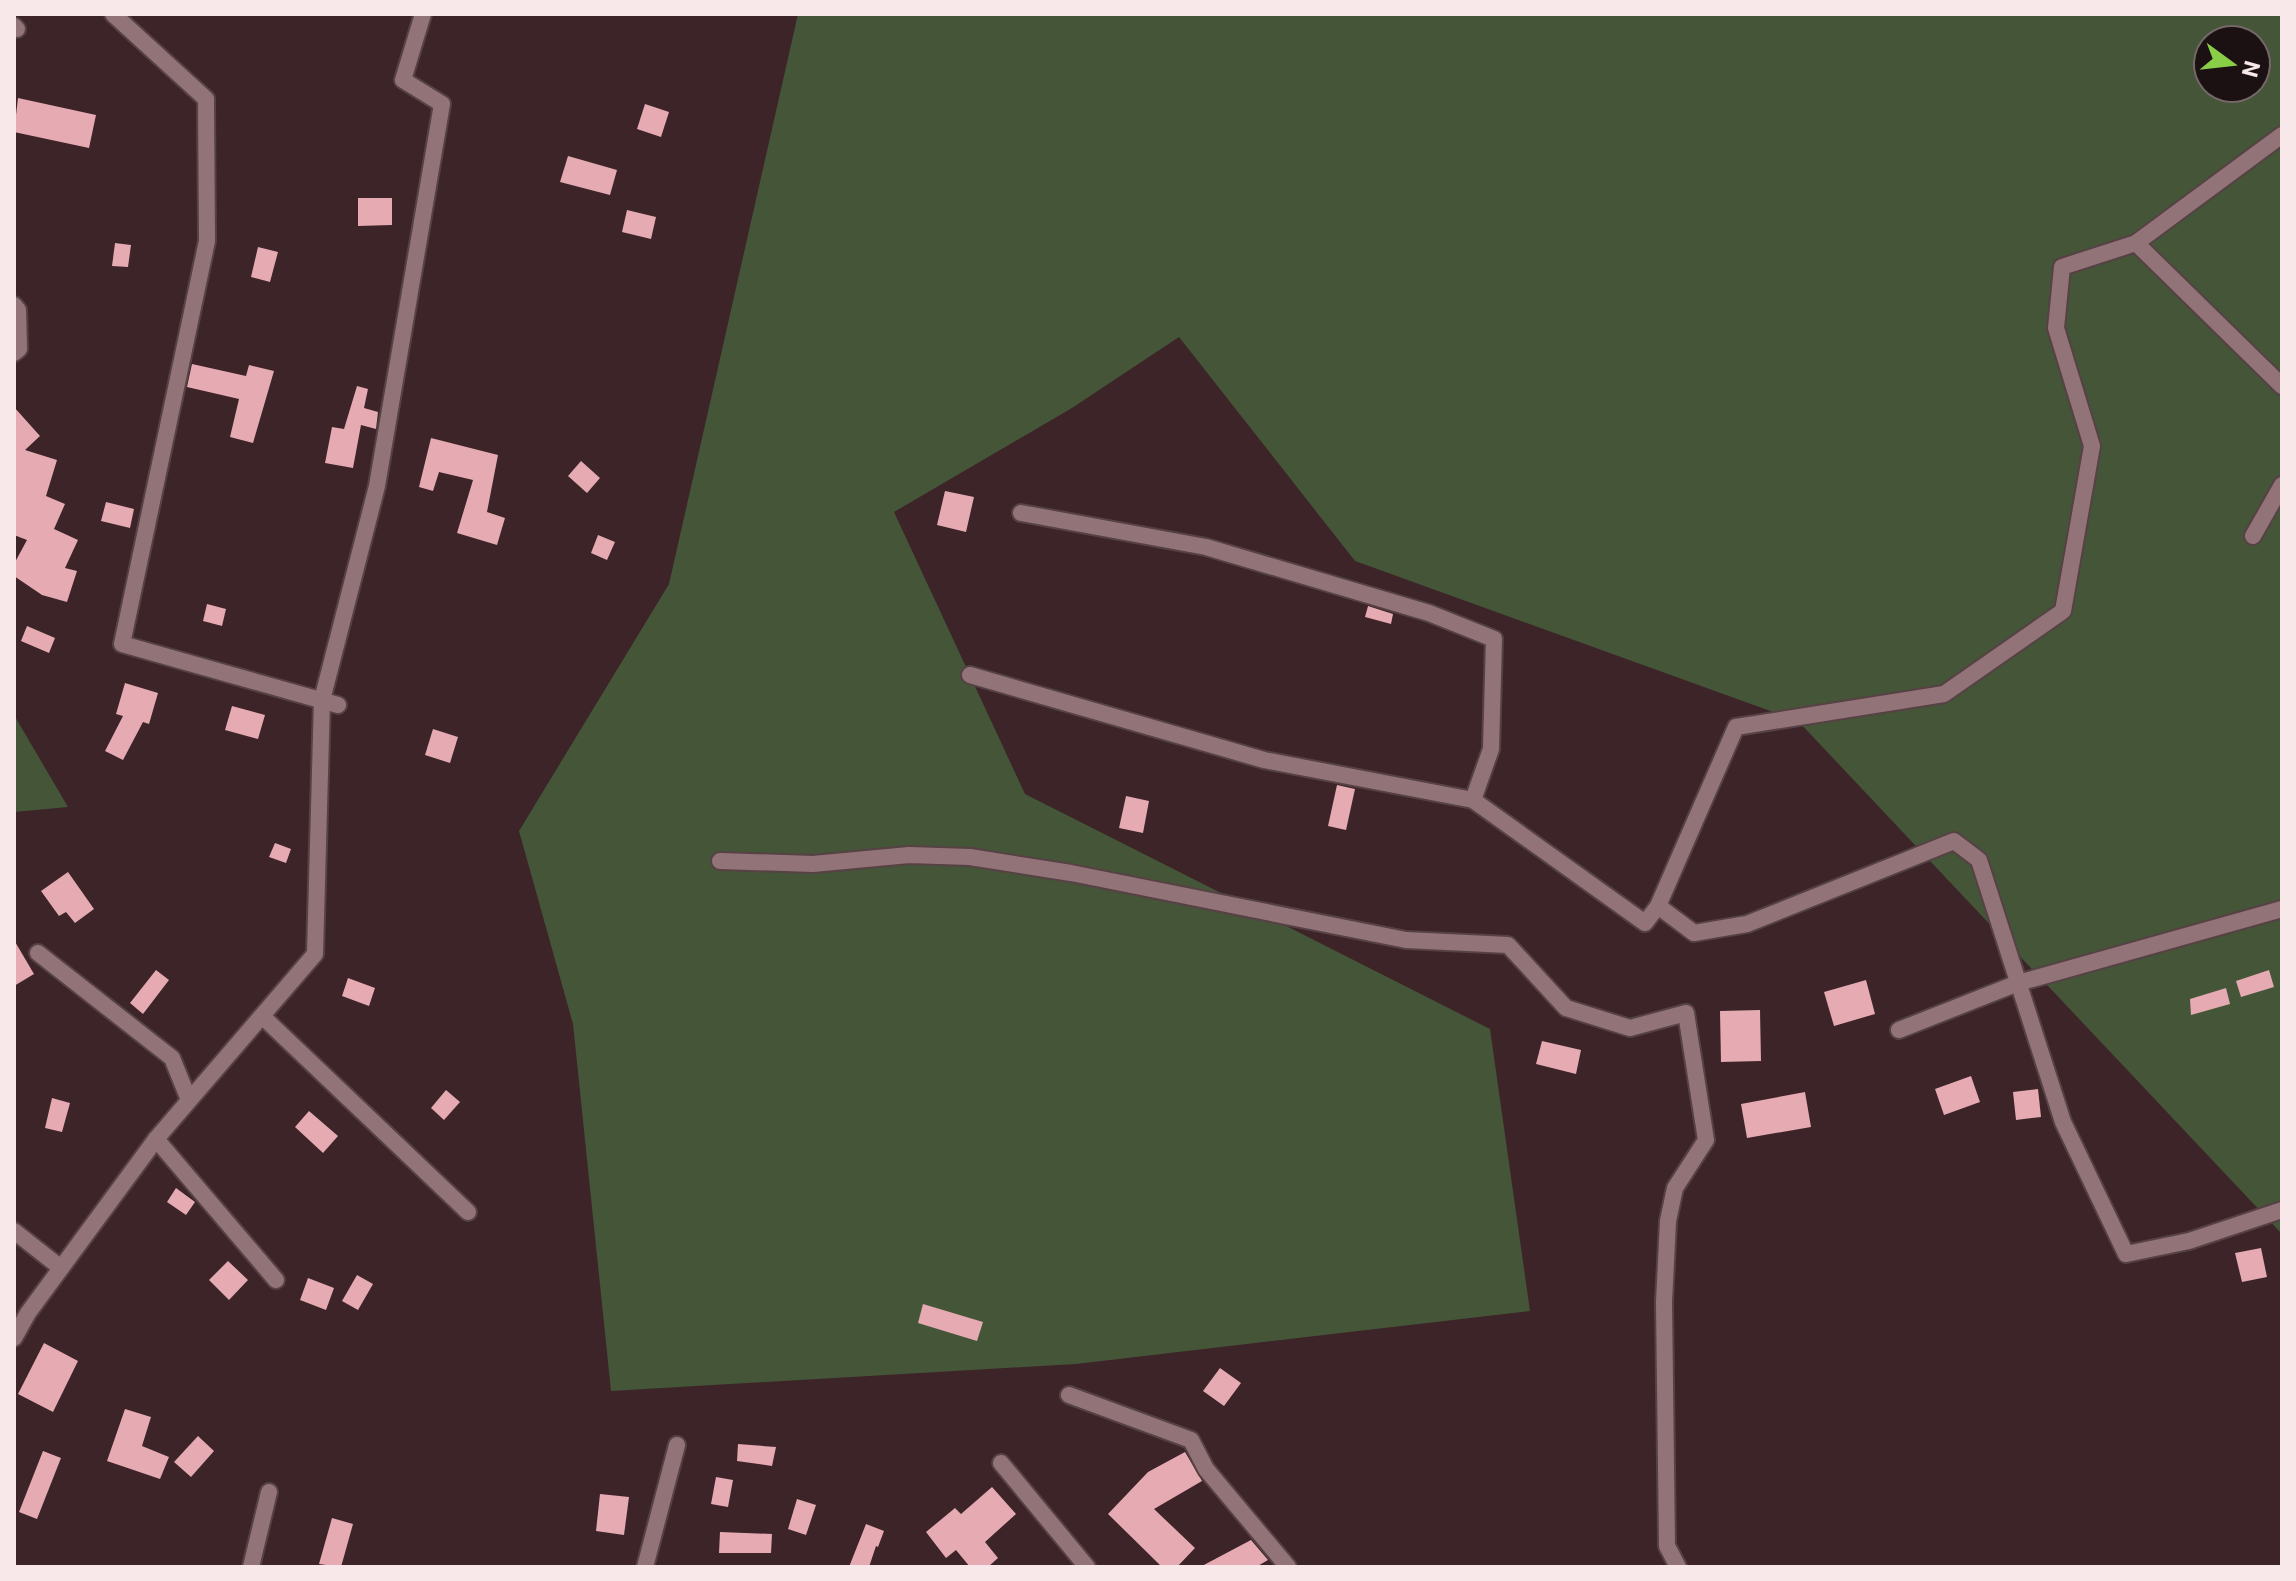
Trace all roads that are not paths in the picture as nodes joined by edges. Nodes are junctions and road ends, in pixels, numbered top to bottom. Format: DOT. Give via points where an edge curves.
graph roads {
  1 [pos="113,14"];
  2 [pos="423,14"];
  3 [pos="2282,135"];
  4 [pos="2136,243"];
  5 [pos="14,305"];
  6 [pos="14,353"];
  7 [pos="2282,386"];
  8 [pos="2282,485"];
  9 [pos="1021,513"];
  10 [pos="2253,536"];
  11 [pos="970,675"];
  12 [pos="330,702"];
  13 [pos="1473,800"];
  14 [pos="720,861"];
  15 [pos="1658,906"];
  16 [pos="2282,909"];
  17 [pos="38,953"];
  18 [pos="2018,983"];
  19 [pos="262,1016"];
  20 [pos="1899,1030"];
  21 [pos="189,1100"];
  22 [pos="156,1139"];
  23 [pos="2282,1210"];
  24 [pos="468,1212"];
  25 [pos="14,1231"];
  26 [pos="61,1268"];
  27 [pos="276,1280"];
  28 [pos="14,1338"];
  29 [pos="1069,1395"];
  30 [pos="677,1445"];
  31 [pos="1001,1463"];
  32 [pos="269,1492"];
  33 [pos="1084,1566"];
  34 [pos="251,1567"];
  35 [pos="645,1567"];
  36 [pos="1288,1567"];
  37 [pos="1678,1567"];
  1 -- 12 [label="street" via="206,99 207,241 122,644"];
  2 -- 12 [label="street" via="403,80 442,104 377,486"];
  3 -- 4 [label="street"];
  4 -- 7 [label="street"];
  4 -- 15 [label="street" via="2062,267 2056,328 2092,446 2063,611 1944,694 1736,727"];
  5 -- 6 [label="street" via="19,349"];
  8 -- 10 [label="street"];
  9 -- 13 [label="street" via="1206,547 1429,613 1494,639 1491,749"];
  11 -- 13 [label="street" via="1264,760"];
  12 -- 19 [label="street" via="315,954"];
  13 -- 15 [label="street" via="1645,923"];
  14 -- 37 [label="street" via="813,864 909,855 984,859 1406,940 1508,945 1566,1008 1630,1028 1686,1013 1706,1140 1675,1188 1668,1221 1667,1546"];
  15 -- 18 [label="street" via="1694,933 1747,924 1954,841 1979,860"];
  16 -- 18 [label="street"];
  17 -- 21 [label="street" via="172,1058"];
  18 -- 20 [label="street"];
  18 -- 23 [label="street" via="2063,1122 2126,1254 2189,1241"];
  19 -- 21 [label="street"];
  19 -- 24 [label="street"];
  21 -- 22 [label="street"];
  22 -- 26 [label="street"];
  22 -- 27 [label="street"];
  25 -- 26 [label="street"];
  26 -- 28 [label="street"];
  29 -- 36 [label="street" via="1191,1440 1206,1469"];
  30 -- 35 [label="street"];
  31 -- 33 [label="street"];
  32 -- 34 [label="street"];
}
